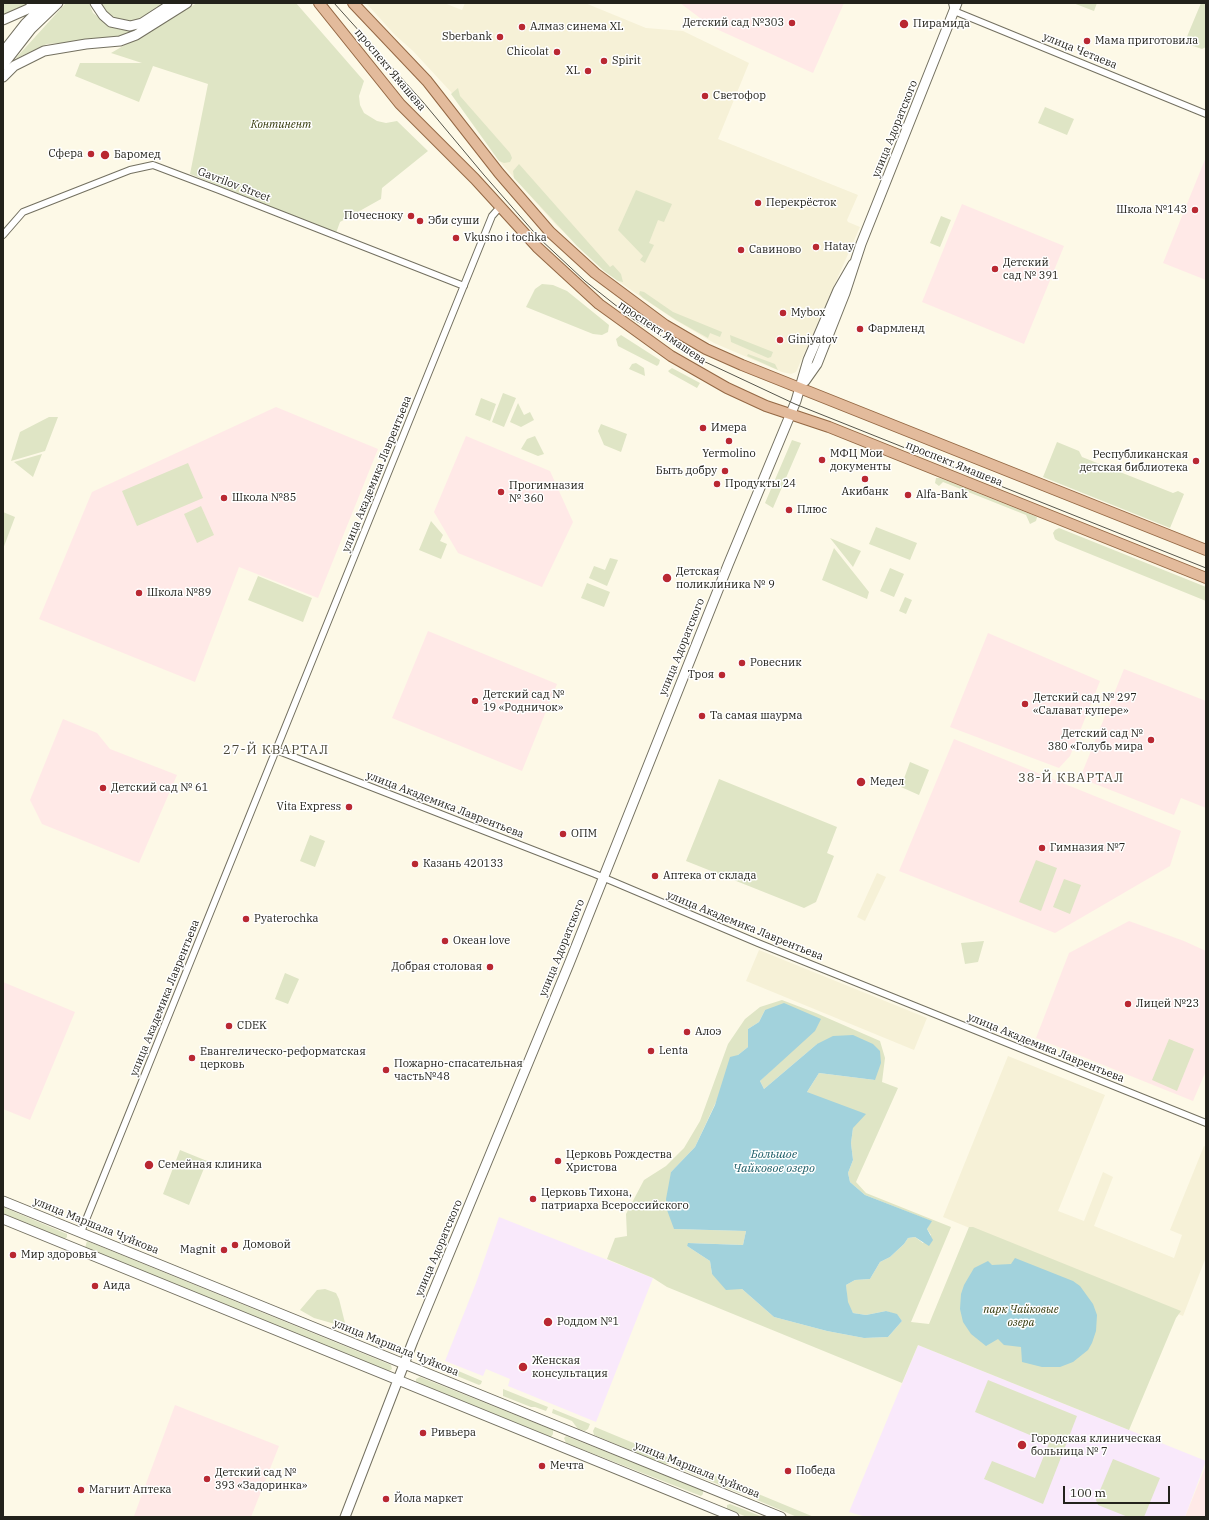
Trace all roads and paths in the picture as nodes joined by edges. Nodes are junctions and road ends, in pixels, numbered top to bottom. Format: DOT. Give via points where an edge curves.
graph roads {
  1 [pos="36,3"];
  2 [pos="46,3"];
  3 [pos="58,3"];
  4 [pos="95,3"];
  5 [pos="173,3"];
  6 [pos="187,3"];
  7 [pos="353,3"];
  8 [pos="319,4"];
  9 [pos="954,6"];
  10 [pos="3,20"];
  11 [pos="3,52"];
  12 [pos="3,65"];
  13 [pos="3,77"];
  14 [pos="1206,114"];
  15 [pos="500,208"];
  16 [pos="3,235"];
  17 [pos="464,286"];
  18 [pos="800,388"];
  19 [pos="790,414"];
  20 [pos="1206,550"];
  21 [pos="1206,578"];
  22 [pos="276,750"];
  23 [pos="603,878"];
  24 [pos="1206,1123"];
  25 [pos="3,1201"];
  26 [pos="3,1219"];
  27 [pos="81,1232"];
  28 [pos="75,1248"];
  29 [pos="404,1364"];
  30 [pos="398,1381"];
  31 [pos="563,1428"];
  32 [pos="557,1445"];
  33 [pos="709,1488"];
  34 [pos="702,1504"];
  35 [pos="345,1517"];
  36 [pos="734,1517"];
  37 [pos="781,1517"];
  1 -- 10 [label="main road"];
  2 -- 11 [label="main road"];
  3 -- 12 [label="main road" via="31,29"];
  4 -- 5 [label="main road" via="103,15 112,22 130,26 142,23"];
  6 -- 13 [label="main road" via="136,35 120,41 44,51 14,66"];
  7 -- 18 [label="main road, проспект Ямашева" via="427,81 499,173 545,226 594,273 665,325 706,348 742,366"];
  8 -- 15 [label="main road, проспект Ямашева" via="400,104"];
  9 -- 14 [label="street, улица Четаева"];
  9 -- 18 [label="main road, улица Адоратского" via="817,364"];
  15 -- 17 [label="street, улица Академика Лаврентьева" via="492,216"];
  15 -- 19 [label="main road, проспект Ямашева" via="536,247 621,321 671,356 727,388"];
  16 -- 17 [label="street, Gavrilov Street" via="23,212 130,170 154,165"];
  17 -- 22 [label="street, улица Академика Лаврентьева"];
  18 -- 19 [label="main road, улица Адоратского"];
  18 -- 20 [label="main road, проспект Ямашева"];
  19 -- 21 [label="main road, проспект Ямашева"];
  19 -- 23 [label="main road, улица Адоратского"];
  22 -- 23 [label="street, улица Академика Лаврентьева"];
  22 -- 27 [label="street, улица Академика Лаврентьева"];
  23 -- 24 [label="street, улица Академика Лаврентьева"];
  23 -- 29 [label="main road, улица Адоратского"];
  25 -- 27 [label="main road, улица Маршала Чуйкова"];
  26 -- 28 [label="main road"];
  27 -- 28 [label="main road"];
  27 -- 29 [label="main road, улица Маршала Чуйкова"];
  28 -- 30 [label="main road"];
  29 -- 30 [label="main road, улица Адоратского"];
  29 -- 31 [label="main road, улица Маршала Чуйкова"];
  30 -- 32 [label="main road"];
  30 -- 35 [label="main road, улица Адоратского"];
  31 -- 32 [label="main road"];
  31 -- 33 [label="main road, улица Маршала Чуйкова"];
  32 -- 34 [label="main road"];
  33 -- 34 [label="main road"];
  33 -- 37 [label="main road, улица Маршала Чуйкова"];
  34 -- 36 [label="main road"];
}
